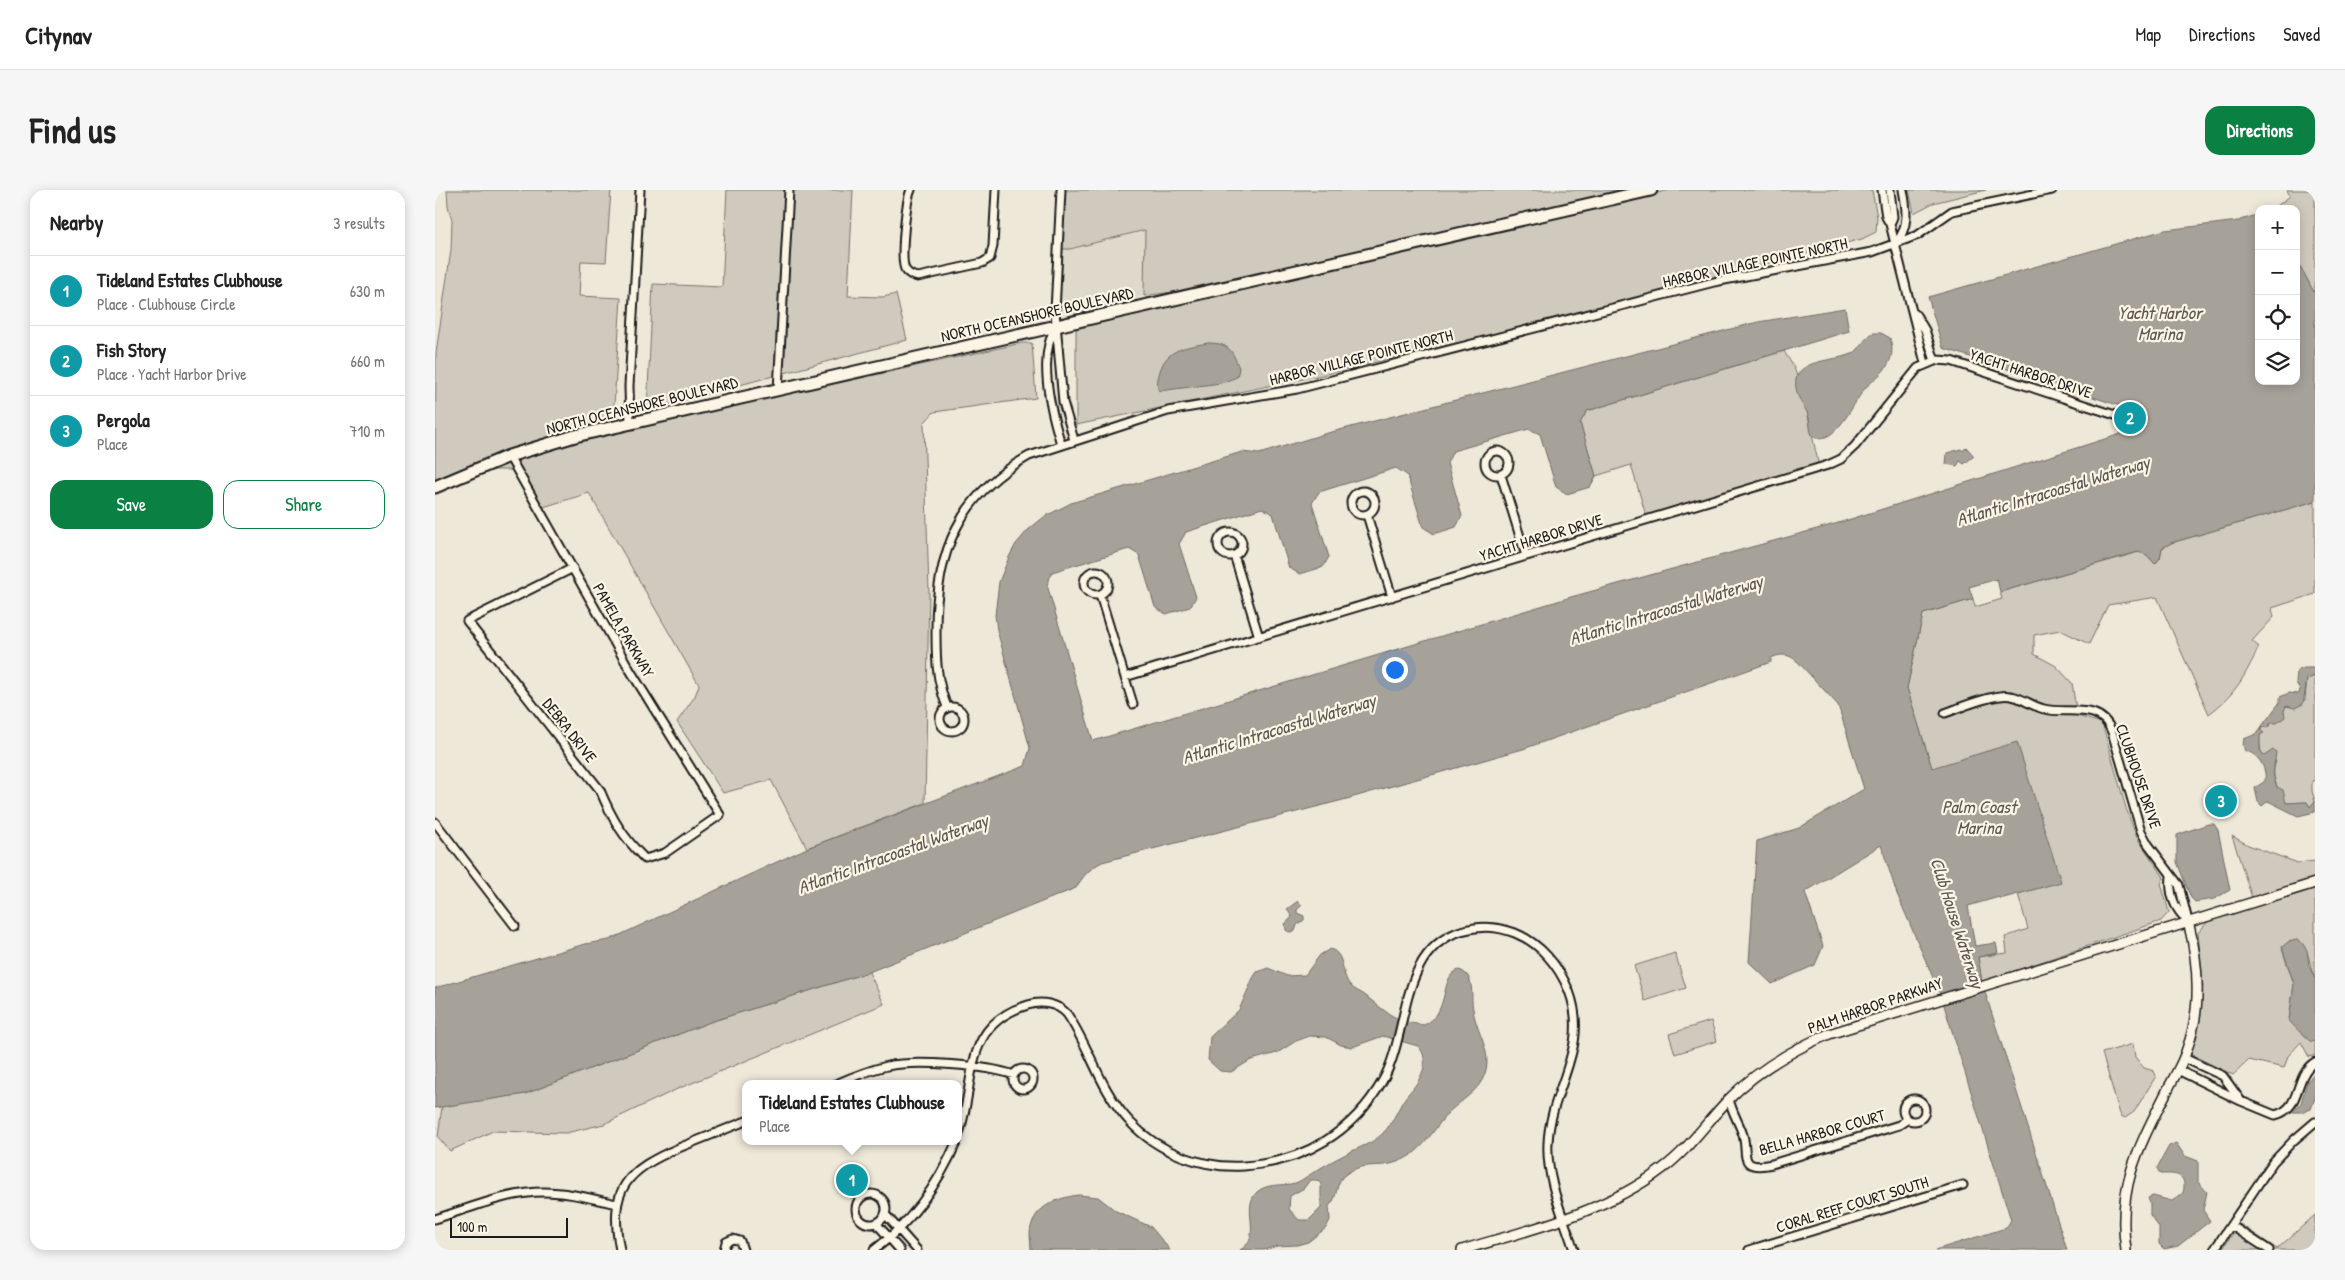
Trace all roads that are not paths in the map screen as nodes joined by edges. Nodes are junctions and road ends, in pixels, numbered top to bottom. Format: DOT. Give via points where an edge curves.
graph roads {
  1 [pos="640,190"];
  2 [pos="789,190"];
  3 [pos="911,190"];
  4 [pos="996,190"];
  5 [pos="1061,190"];
  6 [pos="1651,190"];
  7 [pos="1881,190"];
  8 [pos="1890,190"];
  9 [pos="1903,190"];
  10 [pos="2052,190"];
  11 [pos="1905,203"];
  12 [pos="1893,206"];
  13 [pos="1890,224"];
  14 [pos="1894,245"];
  15 [pos="1914,311"];
  16 [pos="1056,326"];
  17 [pos="1935,361"];
  18 [pos="1925,364"];
  19 [pos="778,390"];
  20 [pos="2118,416"];
  21 [pos="630,424"];
  22 [pos="1074,440"];
  23 [pos="1061,444"];
  24 [pos="509,456"];
  25 [pos="1501,475"];
  26 [pos="435,487"];
  27 [pos="1367,515"];
  28 [pos="1234,555"];
  29 [pos="1526,556"];
  30 [pos="573,568"];
  31 [pos="1100,595"];
  32 [pos="1392,597"];
  33 [pos="1259,637"];
  34 [pos="1125,678"];
  35 [pos="1133,704"];
  36 [pos="947,707"];
  37 [pos="1945,713"];
  38 [pos="435,822"];
  39 [pos="645,859"];
  40 [pos="2315,883"];
  41 [pos="2188,922"];
  42 [pos="515,926"];
  43 [pos="2184,1058"];
  44 [pos="2315,1062"];
  45 [pos="973,1067"];
  46 [pos="2178,1070"];
  47 [pos="1013,1075"];
  48 [pos="847,1080"];
  49 [pos="1729,1100"];
  50 [pos="2241,1101"];
  51 [pos="1907,1119"];
  52 [pos="2315,1122"];
  53 [pos="742,1123"];
  54 [pos="962,1123"];
  55 [pos="955,1145"];
  56 [pos="1963,1185"];
  57 [pos="617,1204"];
  58 [pos="885,1214"];
  59 [pos="435,1219"];
  60 [pos="1564,1219"];
  61 [pos="876,1223"];
  62 [pos="2232,1226"];
  63 [pos="898,1229"];
  64 [pos="889,1238"];
  65 [pos="620,1250"];
  66 [pos="724,1250"];
  67 [pos="743,1250"];
  68 [pos="874,1250"];
  69 [pos="900,1250"];
  70 [pos="917,1250"];
  71 [pos="1463,1250"];
  72 [pos="1574,1250"];
  73 [pos="1749,1250"];
  74 [pos="2126,1250"];
  75 [pos="2214,1250"];
  76 [pos="2269,1250"];
  1 -- 21 [label="street" via="629,386"];
  2 -- 19 [label="street"];
  3 -- 4 [label="street" via="907,201 903,260 908,273 923,276 990,258"];
  5 -- 16 [label="street" via="1054,298"];
  6 -- 16 [label="main road, NORTH OCEANSHORE BOULEVARD"];
  7 -- 13 [label="street"];
  8 -- 12 [label="street"];
  9 -- 11 [label="street"];
  10 -- 14 [label="street, HARBOR VILLAGE POINTE NORTH" via="1952,211 1922,233"];
  11 -- 12 [label="street"];
  11 -- 14 [label="street" via="1906,228"];
  12 -- 13 [label="street"];
  13 -- 14 [label="street"];
  14 -- 15 [label="street"];
  14 -- 22 [label="street, HARBOR VILLAGE POINTE NORTH" via="1863,254 1714,282 1297,389 1174,410"];
  15 -- 17 [label="street" via="1925,330"];
  15 -- 18 [label="street"];
  16 -- 19 [label="main road, NORTH OCEANSHORE BOULEVARD"];
  16 -- 22 [label="street" via="1065,409"];
  16 -- 23 [label="street" via="1048,343 1048,370 1052,412"];
  17 -- 18 [label="street, YACHT HARBOR DRIVE"];
  17 -- 20 [label="street, YACHT HARBOR DRIVE" via="1951,361"];
  18 -- 29 [label="street, YACHT HARBOR DRIVE" via="1916,369 1852,449 1833,463"];
  19 -- 21 [label="main road, NORTH OCEANSHORE BOULEVARD"];
  21 -- 24 [label="main road, NORTH OCEANSHORE BOULEVARD"];
  22 -- 23 [label="street, HARBOR VILLAGE POINTE NORTH"];
  23 -- 36 [label="street, HARBOR VILLAGE POINTE NORTH" via="1029,456 994,480 965,513 948,545 936,601 936,676"];
  24 -- 26 [label="main road, NORTH OCEANSHORE BOULEVARD"];
  24 -- 30 [label="street, PAMELA PARKWAY"];
  25 -- 29 [label="street"];
  27 -- 32 [label="street"];
  28 -- 33 [label="street"];
  29 -- 32 [label="street, YACHT HARBOR DRIVE"];
  30 -- 39 [label="street, PAMELA PARKWAY" via="630,670 720,815 665,853"];
  30 -- 39 [label="street, DEBRA DRIVE" via="467,621 600,790 625,839"];
  31 -- 34 [label="street"];
  32 -- 33 [label="street, YACHT HARBOR DRIVE"];
  33 -- 34 [label="street, YACHT HARBOR DRIVE"];
  34 -- 35 [label="street"];
  37 -- 41 [label="street, CLUBHOUSE DRIVE" via="1995,697 2009,696 2044,709 2084,710 2106,722 2112,732 2141,831 2179,885"];
  38 -- 42 [label="street"];
  40 -- 41 [label="street, PALM HARBOR PARKWAY"];
  41 -- 43 [label="street, CLUBHOUSE DRIVE" via="2198,988 2193,1027"];
  41 -- 49 [label="street, PALM HARBOR PARKWAY" via="1819,1038 1769,1066"];
  43 -- 46 [label="street, CLUBHOUSE DRIVE"];
  43 -- 50 [label="street" via="2223,1076"];
  44 -- 50 [label="street" via="2304,1071 2293,1104 2285,1112 2272,1115"];
  45 -- 47 [label="street" via="992,1068"];
  45 -- 48 [label="street" via="896,1065"];
  45 -- 54 [label="street"];
  45 -- 60 [label="street" via="982,1037 1001,1016 1030,1004 1055,1005 1065,1011 1109,1097 1138,1130 1166,1149 1194,1160 1220,1166 1274,1163 1296,1157 1341,1132 1375,1094 1393,1055 1417,970 1425,957 1446,938 1465,930 1485,926 1510,931 1532,943 1553,962 1568,989 1575,1023 1571,1059 1551,1122 1548,1143 1551,1175"];
  46 -- 50 [label="street"];
  46 -- 74 [label="street, CLUBHOUSE DRIVE" via="2143,1138 2130,1172 2124,1213"];
  49 -- 51 [label="street, BELLA HARBOR COURT" via="1732,1114 1744,1135 1745,1155 1749,1162 1758,1166 1899,1125"];
  49 -- 60 [label="street, PALM HARBOR PARKWAY" via="1678,1156 1657,1173 1614,1199"];
  52 -- 62 [label="street" via="2273,1162"];
  53 -- 57 [label="street" via="647,1162 629,1179"];
  55 -- 63 [label="street" via="932,1188"];
  56 -- 73 [label="street, CORAL REEF COURT SOUTH"];
  57 -- 59 [label="street" via="564,1193 533,1192 491,1200"];
  57 -- 65 [label="street" via="615,1222"];
  58 -- 61 [label="street"];
  58 -- 61 [label="street" via="885,1205 880,1197 871,1194 861,1198 856,1206 857,1215 866,1223"];
  58 -- 63 [label="street"];
  60 -- 71 [label="street, PALM HARBOR PARKWAY"];
  60 -- 72 [label="street"];
  61 -- 64 [label="street"];
  62 -- 75 [label="street"];
  62 -- 76 [label="street"];
  63 -- 64 [label="street"];
  63 -- 70 [label="street"];
  64 -- 68 [label="street"];
  64 -- 69 [label="street"];
  66 -- 67 [label="street" via="727,1242 733,1239 740,1241"];
}
